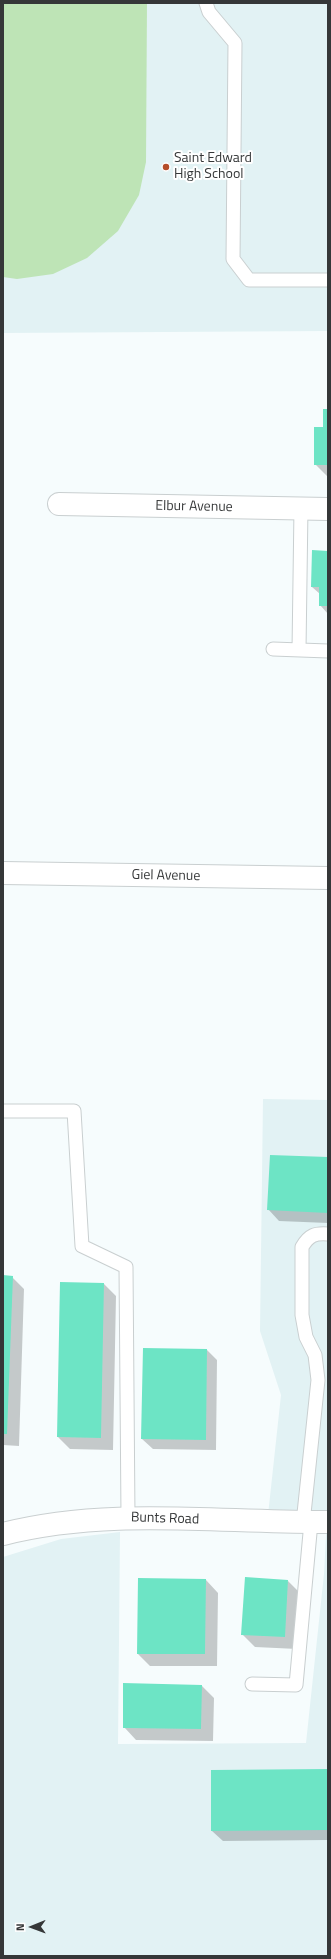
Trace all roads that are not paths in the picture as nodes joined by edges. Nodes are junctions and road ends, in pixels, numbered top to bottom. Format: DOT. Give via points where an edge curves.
graph roads {
  1 [pos="206,3"];
  2 [pos="328,280"];
  3 [pos="59,504"];
  4 [pos="301,508"];
  5 [pos="328,509"];
  6 [pos="273,649"];
  7 [pos="299,650"];
  8 [pos="328,651"];
  9 [pos="3,873"];
  10 [pos="328,878"];
  11 [pos="3,1111"];
  12 [pos="328,1234"];
  13 [pos="128,1517"];
  14 [pos="314,1522"];
  15 [pos="3,1534"];
  16 [pos="252,1684"];
  1 -- 2 [label="lane" via="209,12 235,43 233,259 249,280"];
  3 -- 4 [label="street, Elbur Avenue"];
  4 -- 5 [label="street, Elbur Avenue"];
  4 -- 7 [label="lane"];
  6 -- 7 [label="lane"];
  7 -- 8 [label="lane"];
  9 -- 10 [label="street, Giel Avenue"];
  11 -- 13 [label="lane" via="74,1111 82,1246 126,1267"];
  12 -- 14 [label="lane" via="317,1233 307,1238 302,1247 302,1315 306,1337 315,1355 318,1380"];
  13 -- 14 [label="street, Bunts Road"];
  13 -- 15 [label="street, Bunts Road" via="66,1522"];
  14 -- 16 [label="lane" via="296,1685"];
}
